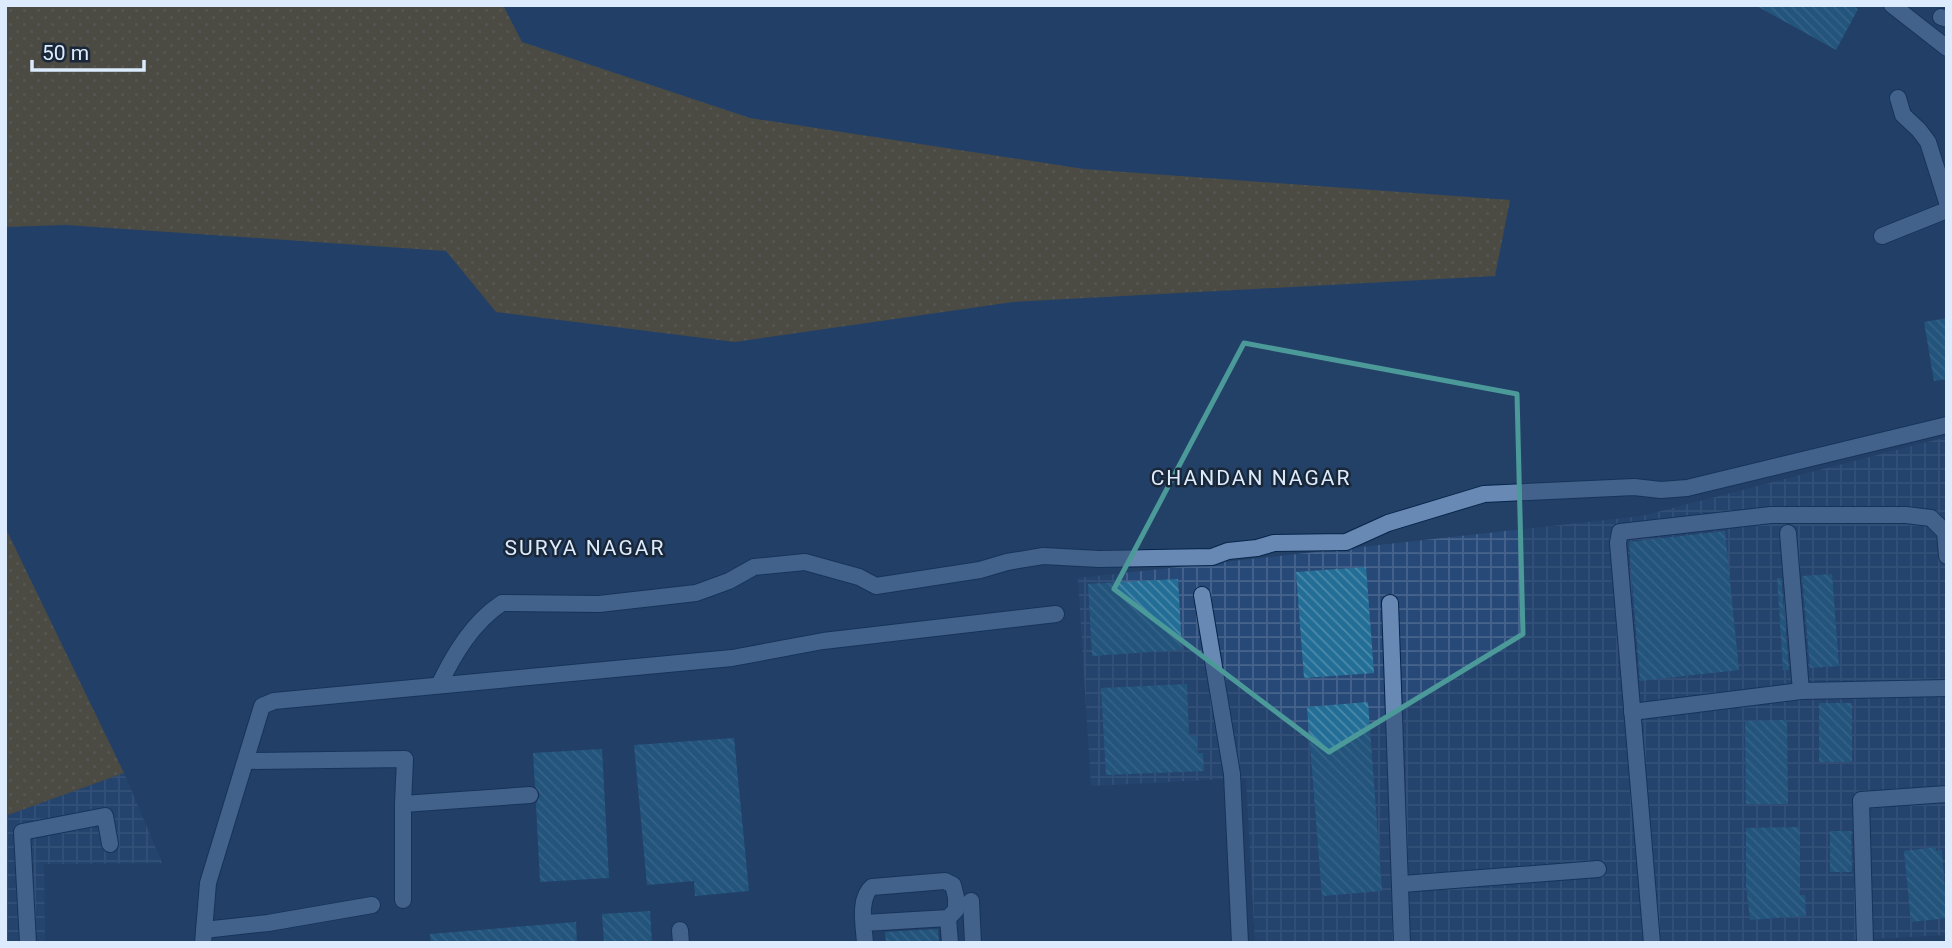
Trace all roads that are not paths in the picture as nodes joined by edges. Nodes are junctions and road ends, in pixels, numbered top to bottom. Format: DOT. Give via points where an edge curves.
graph roads {
  1 [pos="1892,5"];
  2 [pos="1946,47"];
  3 [pos="1947,64"];
  4 [pos="1898,98"];
  5 [pos="1947,202"];
  6 [pos="1947,210"];
  7 [pos="1882,236"];
  8 [pos="1947,425"];
  9 [pos="1788,533"];
  10 [pos="1947,556"];
  11 [pos="1202,595"];
  12 [pos="1390,603"];
  13 [pos="1056,614"];
  14 [pos="439,685"];
  15 [pos="1947,688"];
  16 [pos="1801,691"];
  17 [pos="1632,712"];
  18 [pos="246,761"];
  19 [pos="1947,794"];
  20 [pos="530,795"];
  21 [pos="402,804"];
  22 [pos="110,844"];
  23 [pos="1598,869"];
  24 [pos="1402,884"];
  25 [pos="403,900"];
  26 [pos="971,901"];
  27 [pos="372,905"];
  28 [pos="948,918"];
  29 [pos="864,923"];
  30 [pos="203,936"];
  31 [pos="28,943"];
  32 [pos="865,943"];
  33 [pos="950,943"];
  34 [pos="973,943"];
  35 [pos="1240,943"];
  36 [pos="1402,943"];
  37 [pos="1652,943"];
  38 [pos="1865,943"];
  1 -- 2 [label="street"];
  2 -- 3 [label="street"];
  4 -- 5 [label="street" via="1903,115 1928,142"];
  6 -- 7 [label="street"];
  8 -- 14 [label="street" via="1688,488 1483,494 1388,523 1346,542 1274,543 1212,557 1170,559 1043,556 876,586 805,562 754,567 696,593 599,604 502,603 456,650"];
  9 -- 16 [label="street"];
  10 -- 17 [label="street" via="1945,532 1931,518 1906,515 1771,515 1620,532"];
  11 -- 35 [label="street" via="1232,774"];
  12 -- 24 [label="street"];
  13 -- 14 [label="street" via="823,641 732,658"];
  14 -- 18 [label="street" via="274,701 262,706"];
  15 -- 16 [label="street"];
  16 -- 17 [label="street"];
  17 -- 37 [label="street"];
  18 -- 21 [label="street" via="405,759"];
  18 -- 30 [label="street" via="208,883"];
  19 -- 38 [label="street" via="1861,800"];
  20 -- 21 [label="street"];
  21 -- 25 [label="street"];
  22 -- 31 [label="street" via="104,816 22,832"];
  23 -- 24 [label="street"];
  24 -- 36 [label="street"];
  26 -- 34 [label="street"];
  27 -- 30 [label="street"];
  28 -- 29 [label="street"];
  28 -- 29 [label="street" via="956,910 956,897 953,885 945,881 872,887 864,898"];
  28 -- 33 [label="street"];
  29 -- 32 [label="street"];
}
